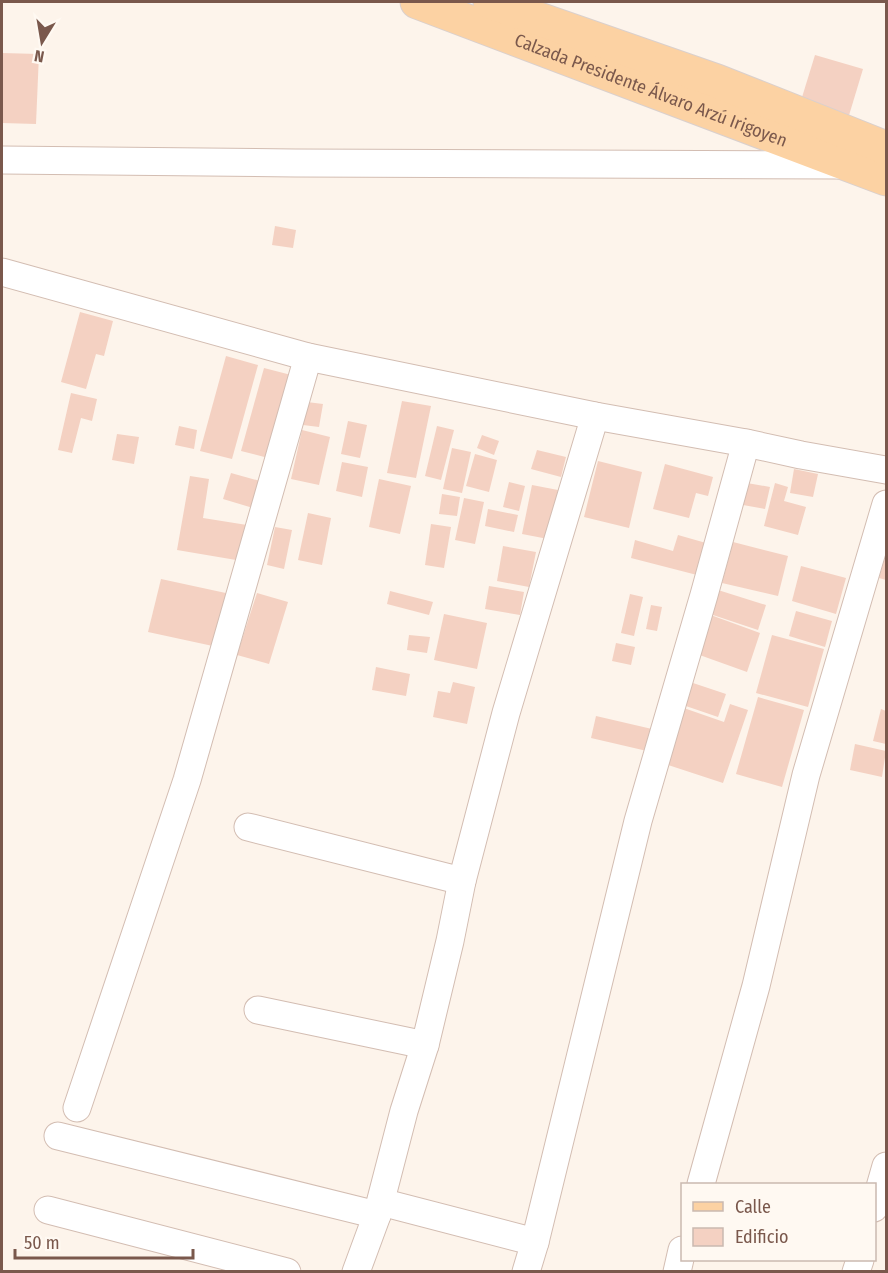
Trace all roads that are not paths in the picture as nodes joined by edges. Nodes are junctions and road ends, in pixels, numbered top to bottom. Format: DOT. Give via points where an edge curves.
graph roads {
  1 [pos="417,2"];
  2 [pos="500,3"];
  3 [pos="886,148"];
  4 [pos="2,160"];
  5 [pos="852,165"];
  6 [pos="886,179"];
  7 [pos="2,272"];
  8 [pos="308,357"];
  9 [pos="595,416"];
  10 [pos="746,443"];
  11 [pos="886,470"];
  12 [pos="886,504"];
  13 [pos="248,827"];
  14 [pos="462,881"];
  15 [pos="258,1010"];
  16 [pos="425,1045"];
  17 [pos="77,1108"];
  18 [pos="58,1136"];
  19 [pos="886,1166"];
  20 [pos="702,1183"];
  21 [pos="876,1201"];
  22 [pos="379,1209"];
  23 [pos="48,1210"];
  24 [pos="535,1242"];
  25 [pos="681,1254"];
  26 [pos="287,1272"];
  27 [pos="356,1272"];
  28 [pos="526,1272"];
  29 [pos="676,1272"];
  1 -- 5 [label="main road, Calzada Presidente Álvaro Arzú Irigoyen"];
  2 -- 3 [label="main road, Calzada Presidente Álvaro Arzú Irigoyen" via="717,81"];
  4 -- 5 [label="street"];
  5 -- 6 [label="main road, Calzada Presidente Álvaro Arzú Irigoyen"];
  7 -- 8 [label="street"];
  8 -- 9 [label="street"];
  8 -- 17 [label="street" via="187,780"];
  9 -- 10 [label="street"];
  9 -- 14 [label="street" via="506,713"];
  10 -- 11 [label="street"];
  10 -- 24 [label="street" via="638,821"];
  12 -- 20 [label="street" via="806,775 756,986"];
  13 -- 14 [label="street"];
  14 -- 16 [label="street"];
  15 -- 16 [label="street"];
  16 -- 22 [label="street"];
  18 -- 22 [label="street"];
  19 -- 21 [label="street"];
  22 -- 24 [label="street"];
  22 -- 27 [label="street"];
  23 -- 26 [label="street"];
  24 -- 28 [label="street"];
  25 -- 29 [label="street"];
}
